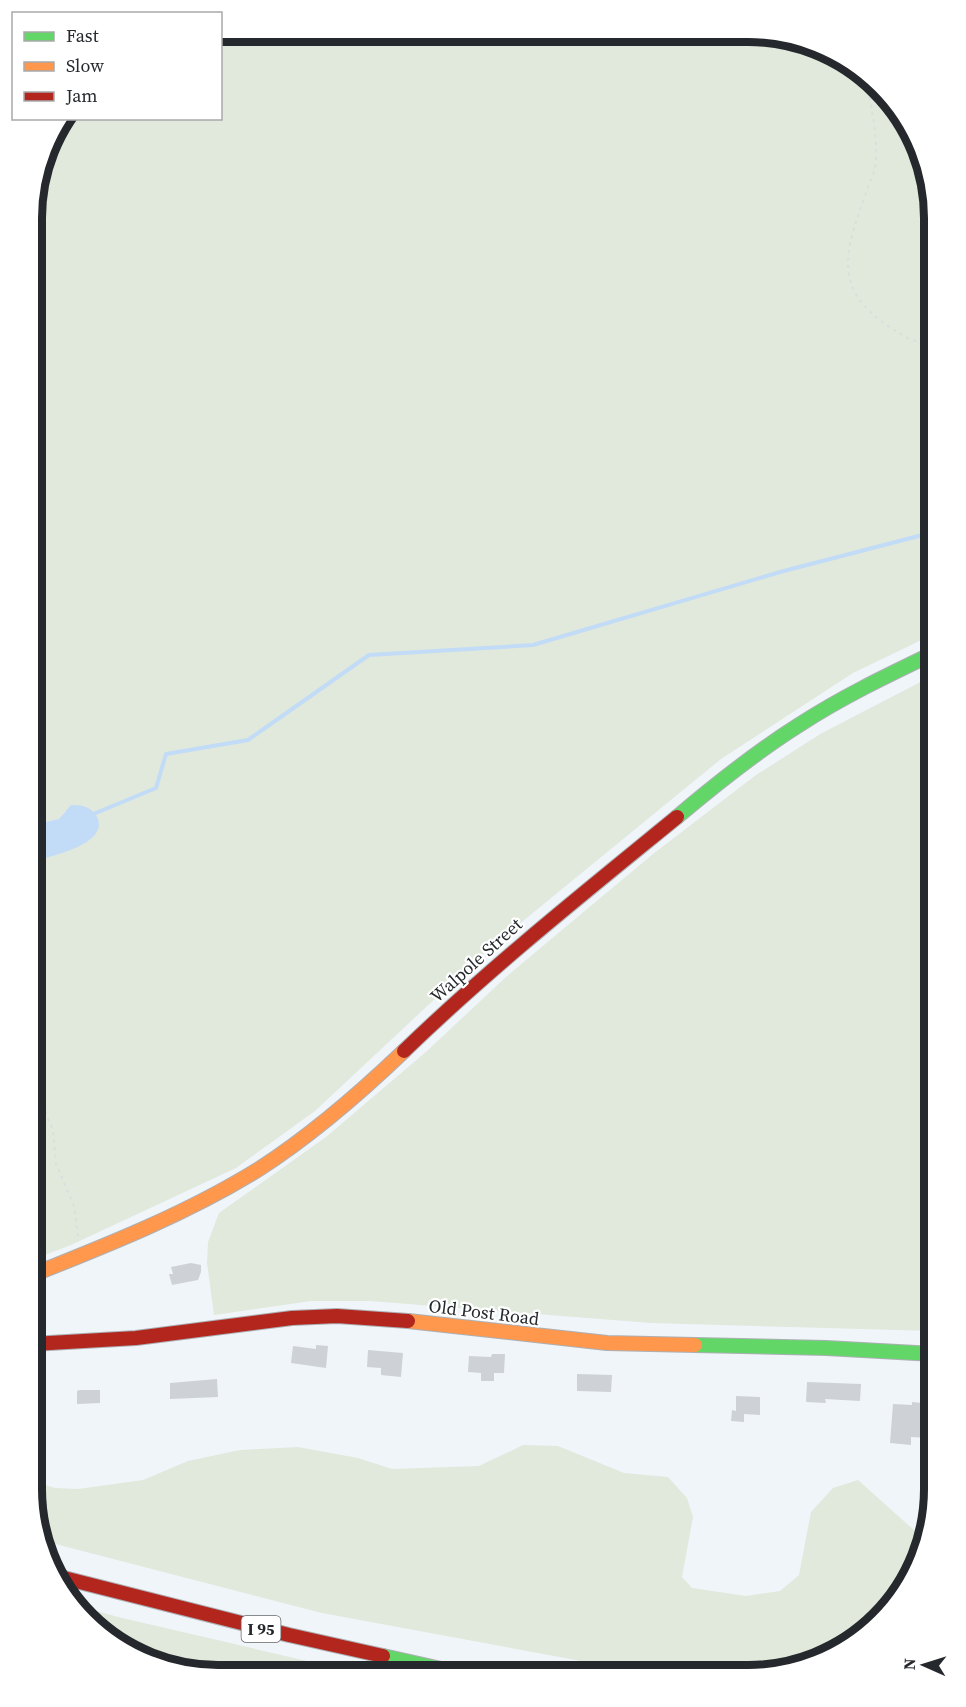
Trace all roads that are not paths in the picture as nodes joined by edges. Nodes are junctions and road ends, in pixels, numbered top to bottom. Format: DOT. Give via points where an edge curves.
graph roads {
  1 [pos="924,658"];
  2 [pos="42,1271"];
  3 [pos="42,1343"];
  4 [pos="924,1353"];
  5 [pos="67,1579"];
  6 [pos="423,1665"];
  1 -- 2 [label="main road, Walpole Street" via="818,714 728,776 504,957 357,1094 292,1147 191,1208"];
  3 -- 4 [label="main road, Old Post Road" via="136,1338 337,1316 607,1343"];
  5 -- 6 [label="main road, I 95" via="269,1631"];
}
